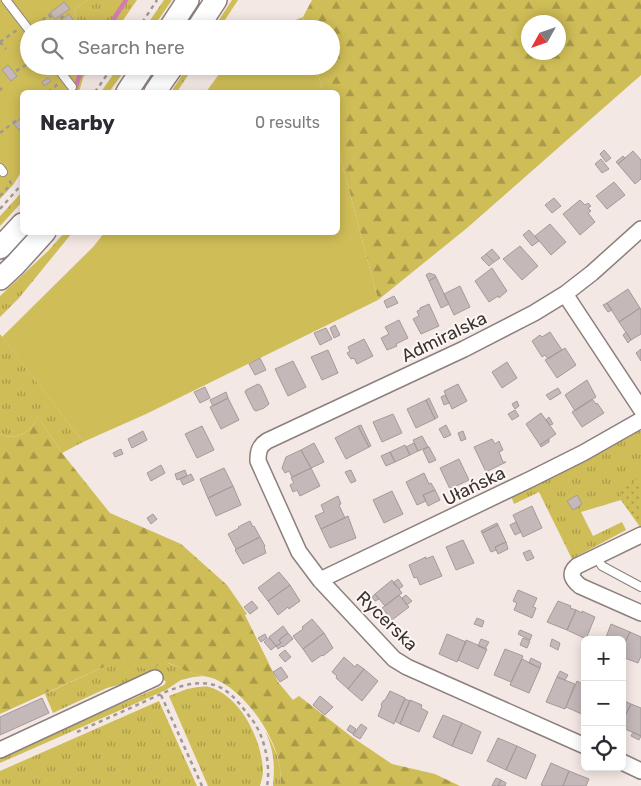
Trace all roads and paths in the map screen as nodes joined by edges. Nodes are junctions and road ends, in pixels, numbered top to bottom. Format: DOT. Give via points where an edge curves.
graph roads {
  1 [pos="6,0"];
  2 [pos="157,0"];
  3 [pos="188,0"];
  4 [pos="216,0"];
  5 [pos="67,14"];
  6 [pos="22,20"];
  7 [pos="41,20"];
  8 [pos="53,20"];
  9 [pos="58,20"];
  10 [pos="144,20"];
  11 [pos="175,20"];
  12 [pos="203,20"];
  13 [pos="20,32"];
  14 [pos="0,42"];
  15 [pos="6,50"];
  16 [pos="20,69"];
  17 [pos="16,71"];
  18 [pos="63,75"];
  19 [pos="107,75"];
  20 [pos="138,75"];
  21 [pos="167,75"];
  22 [pos="72,87"];
  23 [pos="96,90"];
  24 [pos="128,90"];
  25 [pos="156,90"];
  26 [pos="18,119"];
  27 [pos="0,133"];
  28 [pos="2,170"];
  29 [pos="20,186"];
  30 [pos="0,196"];
  31 [pos="0,209"];
  32 [pos="20,226"];
  33 [pos="641,229"];
  34 [pos="42,235"];
  35 [pos="0,248"];
  36 [pos="0,279"];
  37 [pos="565,294"];
  38 [pos="641,409"];
  39 [pos="641,420"];
  40 [pos="258,461"];
  41 [pos="641,535"];
  42 [pos="596,557"];
  43 [pos="320,580"];
  44 [pos="641,587"];
  45 [pos="641,613"];
  46 [pos="155,678"];
  47 [pos="161,695"];
  48 [pos="72,734"];
  49 [pos="581,744"];
  50 [pos="0,750"];
  51 [pos="626,764"];
  52 [pos="641,770"];
  53 [pos="202,786"];
  54 [pos="267,786"];
  1 -- 6 [label="lane"];
  2 -- 10 [label="path"];
  3 -- 11 [label="main road"];
  4 -- 12 [label="main road"];
  5 -- 9 [label="path"];
  7 -- 8 [label="path" via="49,15"];
  13 -- 14 [label="path"];
  14 -- 15 [label="path"];
  16 -- 17 [label="path"];
  18 -- 22 [label="lane"];
  19 -- 23 [label="path"];
  20 -- 24 [label="main road"];
  21 -- 25 [label="main road"];
  26 -- 27 [label="path"];
  28 -- 30 [label="path" via="11,184"];
  29 -- 31 [label="path"];
  32 -- 35 [label="main road"];
  33 -- 37 [label="street, Admiralska"];
  34 -- 36 [label="main road"];
  37 -- 38 [label="street"];
  37 -- 40 [label="street, Admiralska" via="464,349 267,441 260,447"];
  39 -- 43 [label="street, Ułańska" via="531,479"];
  40 -- 43 [label="street, Rycerska" via="292,539"];
  41 -- 42 [label="street"];
  42 -- 44 [label="lane" via="602,566"];
  42 -- 45 [label="street" via="577,566 571,574 572,580"];
  43 -- 49 [label="street, Rycerska" via="401,664"];
  46 -- 50 [label="street"];
  47 -- 48 [label="path"];
  47 -- 53 [label="path"];
  47 -- 54 [label="path" via="198,683 211,684 233,696 260,732"];
  51 -- 52 [label="street"];
}
